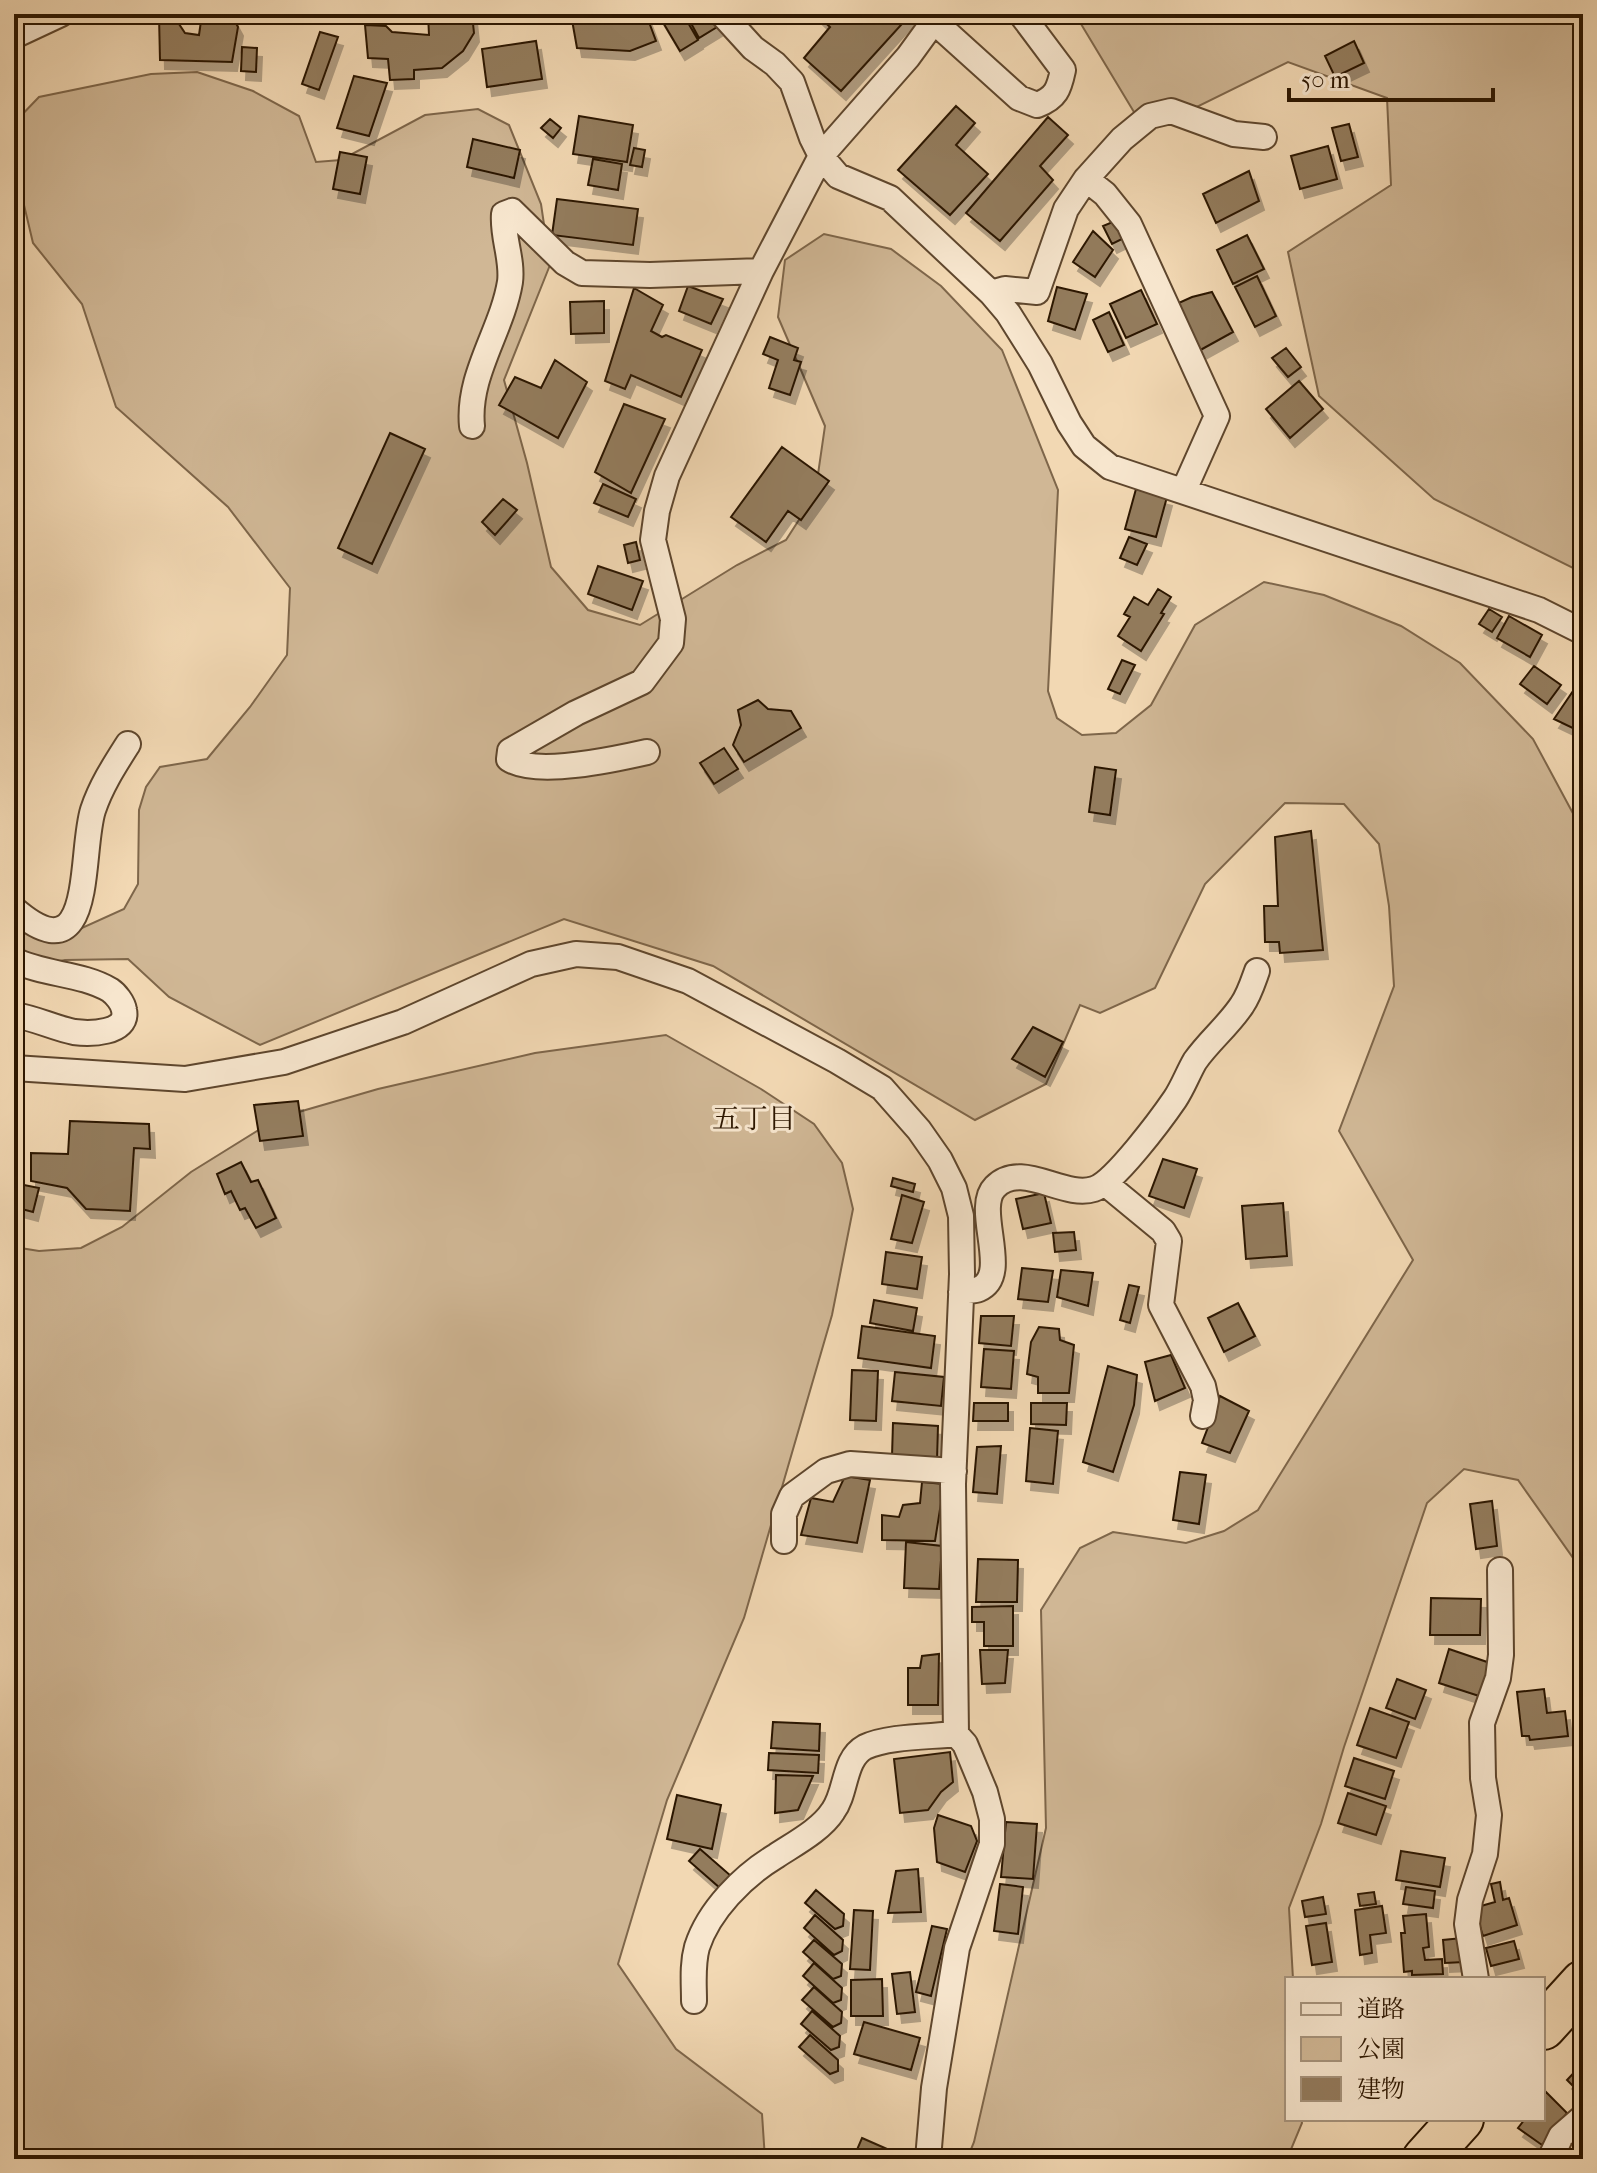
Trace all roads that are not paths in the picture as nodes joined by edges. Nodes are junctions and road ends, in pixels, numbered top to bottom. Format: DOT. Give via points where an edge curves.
graph roads {
  1 [pos="61,14"];
  2 [pos="722,14"];
  3 [pos="1021,14"];
  4 [pos="934,19"];
  5 [pos="14,36"];
  6 [pos="1264,137"];
  7 [pos="821,156"];
  8 [pos="1086,179"];
  9 [pos="761,271"];
  10 [pos="991,293"];
  11 [pos="472,426"];
  12 [pos="1184,490"];
  13 [pos="1583,632"];
  14 [pos="128,744"];
  15 [pos="647,752"];
  16 [pos="14,909"];
  17 [pos="14,960"];
  18 [pos="1257,971"];
  19 [pos="14,1015"];
  20 [pos="14,1068"];
  21 [pos="1106,1184"];
  22 [pos="961,1292"];
  23 [pos="1203,1416"];
  24 [pos="954,1471"];
  25 [pos="784,1541"];
  26 [pos="1500,1570"];
  27 [pos="956,1734"];
  28 [pos="1476,1977"];
  29 [pos="1583,1983"];
  30 [pos="694,2001"];
  31 [pos="1545,2025"];
  32 [pos="1583,2117"];
  33 [pos="1459,2121"];
  34 [pos="926,2157"];
  35 [pos="1425,2159"];
  36 [pos="1550,2159"];
  1 -- 5 [label="street"];
  2 -- 7 [label="street" via="792,82"];
  3 -- 4 [label="street" via="1063,70 1052,99 1037,105 1019,98"];
  4 -- 7 [label="street" via="908,57"];
  6 -- 8 [label="street" via="1234,134 1171,111 1159,113 1122,139"];
  7 -- 9 [label="street"];
  7 -- 10 [label="street" via="838,176 890,198"];
  8 -- 10 [label="street" via="1066,209 1037,292"];
  8 -- 12 [label="street" via="1129,224 1217,416"];
  9 -- 11 [label="street" via="582,273 512,211 504,214 510,278 503,313 480,369 470,408"];
  9 -- 15 [label="street" via="667,476 657,511 653,540 673,619 671,643 642,682 510,751 509,759 537,767"];
  10 -- 12 [label="street" via="1040,364 1084,446 1110,467"];
  12 -- 13 [label="street" via="1539,610"];
  14 -- 16 [label="street" via="92,813 79,907 70,922 48,931"];
  17 -- 19 [label="street" via="111,991 124,1010 118,1027 103,1031 76,1032"];
  18 -- 21 [label="street" via="1242,1005 1196,1061 1153,1130"];
  20 -- 22 [label="street" via="185,1079 284,1062 403,1022 531,964 576,954 618,957 688,981 882,1088 919,1130 954,1188 961,1216"];
  21 -- 22 [label="street" via="1082,1191 1014,1177 996,1186 988,1198 990,1280 980,1289"];
  21 -- 23 [label="street" via="1169,1241 1161,1305 1203,1386"];
  22 -- 24 [label="street"];
  24 -- 25 [label="street" via="850,1464 826,1471 792,1496 784,1514"];
  24 -- 27 [label="street"];
  26 -- 28 [label="street" via="1501,1655 1482,1723 1487,1841 1467,1924"];
  27 -- 30 [label="street" via="878,1742 862,1749 851,1762 832,1814 763,1864 717,1907 698,1945"];
  27 -- 34 [label="street" via="985,1792 992,1844 957,1948"];
  29 -- 31 [label="highway"];
  32 -- 36 [label="street" via="1561,2136"];
  33 -- 35 [label="highway"];
}
